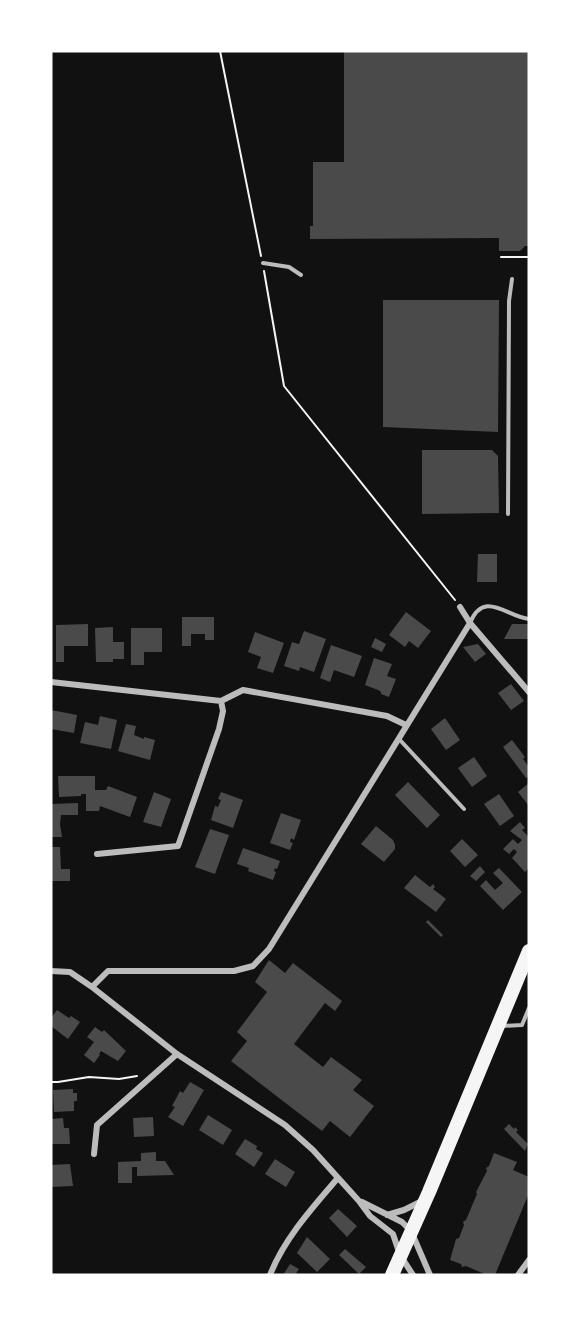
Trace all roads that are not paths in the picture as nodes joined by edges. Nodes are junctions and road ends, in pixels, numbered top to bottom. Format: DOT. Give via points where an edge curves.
graph roads {
  1 [pos="262,263"];
  2 [pos="301,275"];
  3 [pos="512,279"];
  4 [pos="508,514"];
  5 [pos="460,607"];
  6 [pos="529,618"];
  7 [pos="470,623"];
  8 [pos="51,682"];
  9 [pos="529,692"];
  10 [pos="221,701"];
  11 [pos="406,724"];
  12 [pos="398,738"];
  13 [pos="464,809"];
  14 [pos="97,854"];
  15 [pos="529,951"];
  16 [pos="51,971"];
  17 [pos="92,987"];
  18 [pos="529,1008"];
  19 [pos="497,1026"];
  20 [pos="177,1054"];
  21 [pos="94,1154"];
  22 [pos="337,1179"];
  23 [pos="427,1198"];
  24 [pos="359,1201"];
  25 [pos="387,1215"];
  26 [pos="411,1231"];
  27 [pos="400,1256"];
  28 [pos="529,1260"];
  29 [pos="270,1275"];
  30 [pos="392,1275"];
  31 [pos="413,1275"];
  32 [pos="430,1275"];
  33 [pos="518,1275"];
  1 -- 2 [label="lane" via="289,267"];
  3 -- 4 [label="lane"];
  5 -- 7 [label="street"];
  6 -- 7 [label="lane" via="493,606 482,607"];
  7 -- 9 [label="street"];
  7 -- 11 [label="street"];
  8 -- 10 [label="street"];
  10 -- 11 [label="street" via="243,690 387,716"];
  10 -- 14 [label="street" via="219,729 178,846"];
  11 -- 12 [label="street"];
  12 -- 13 [label="lane"];
  12 -- 17 [label="street" via="269,949 253,966 234,971 108,971"];
  15 -- 19 [label="main road"];
  16 -- 17 [label="street" via="70,972"];
  17 -- 20 [label="street"];
  18 -- 19 [label="lane" via="522,1025"];
  19 -- 23 [label="main road"];
  20 -- 21 [label="street" via="97,1125"];
  20 -- 22 [label="street" via="285,1125"];
  22 -- 24 [label="street"];
  22 -- 29 [label="street" via="277,1257"];
  23 -- 25 [label="street"];
  23 -- 26 [label="main road"];
  24 -- 25 [label="street"];
  24 -- 27 [label="street" via="370,1216 393,1234"];
  25 -- 26 [label="street"];
  26 -- 27 [label="main road"];
  26 -- 32 [label="street"];
  27 -- 30 [label="main road"];
  27 -- 31 [label="street"];
  28 -- 33 [label="street"];
}
